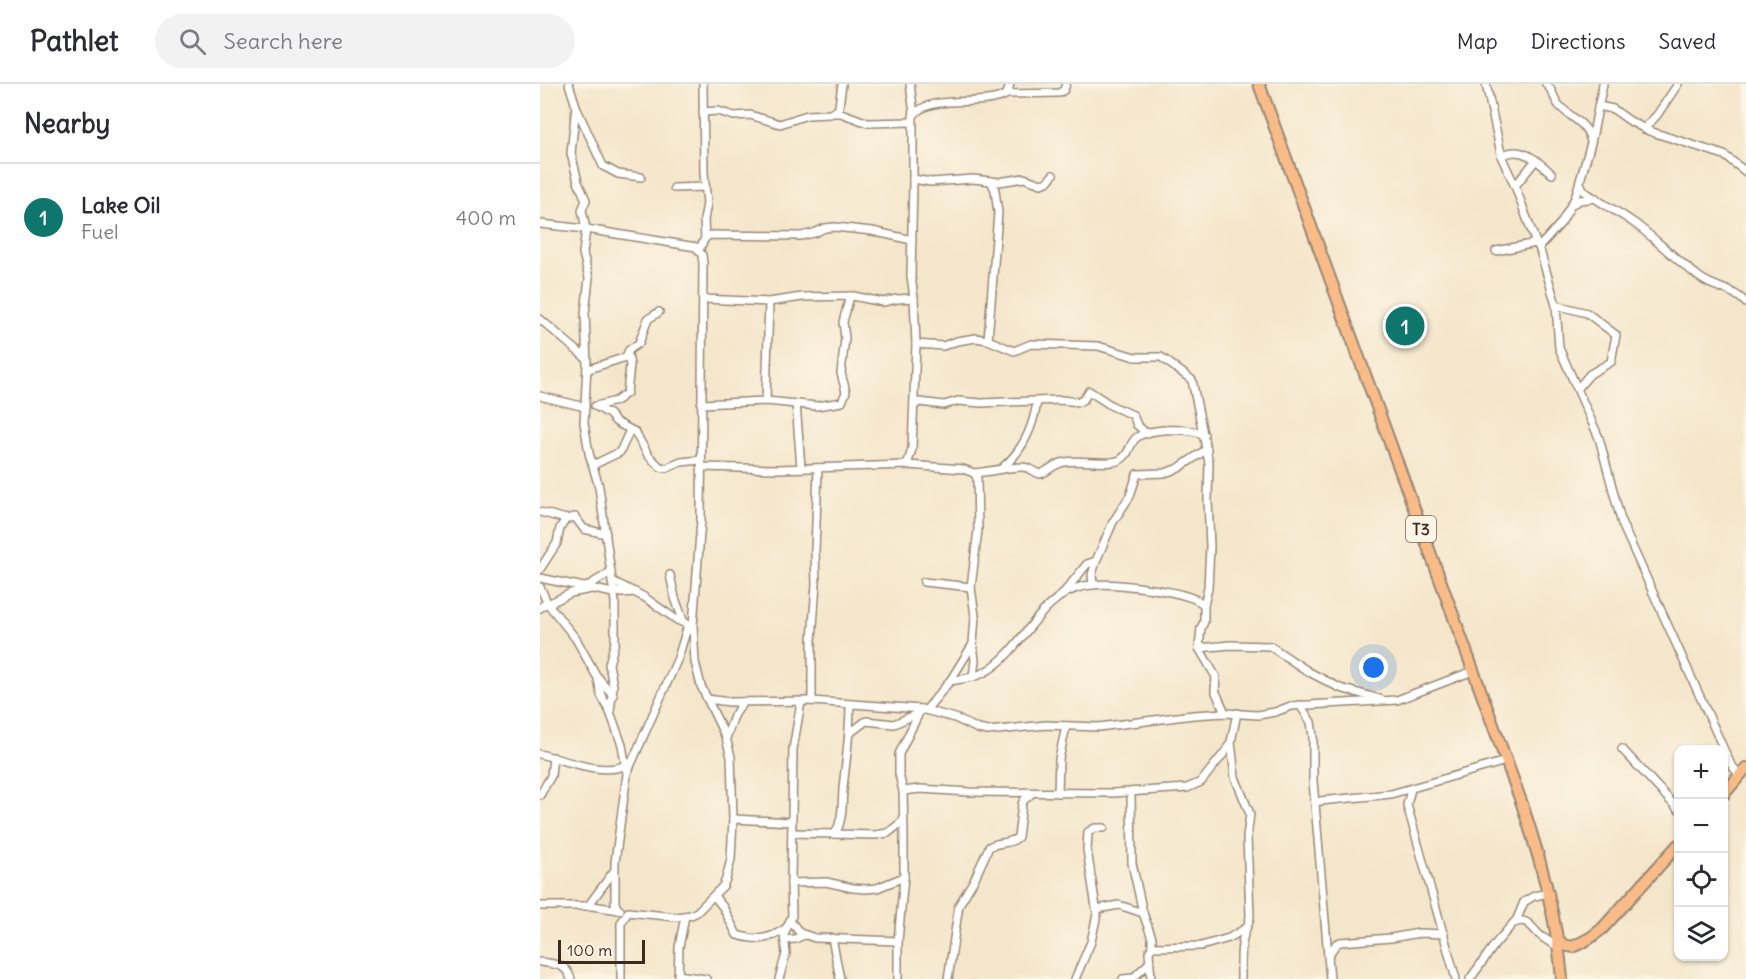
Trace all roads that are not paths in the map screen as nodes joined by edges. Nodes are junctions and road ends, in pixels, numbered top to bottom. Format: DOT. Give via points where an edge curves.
graph roads {
  1 [pos="569,84"];
  2 [pos="703,84"];
  3 [pos="842,84"];
  4 [pos="910,84"];
  5 [pos="1010,84"];
  6 [pos="1066,84"];
  7 [pos="1259,84"];
  8 [pos="1486,84"];
  9 [pos="1546,84"];
  10 [pos="1603,84"];
  11 [pos="1678,84"];
  12 [pos="1007,94"];
  13 [pos="1598,105"];
  14 [pos="576,106"];
  15 [pos="703,112"];
  16 [pos="833,113"];
  17 [pos="913,118"];
  18 [pos="1644,129"];
  19 [pos="1591,143"];
  20 [pos="1501,156"];
  21 [pos="1536,160"];
  22 [pos="1746,172"];
  23 [pos="1552,174"];
  24 [pos="1053,175"];
  25 [pos="641,177"];
  26 [pos="912,179"];
  27 [pos="991,181"];
  28 [pos="1580,183"];
  29 [pos="1515,186"];
  30 [pos="705,187"];
  31 [pos="674,188"];
  32 [pos="1596,198"];
  33 [pos="1572,205"];
  34 [pos="540,224"];
  35 [pos="586,229"];
  36 [pos="705,238"];
  37 [pos="912,240"];
  38 [pos="1537,245"];
  39 [pos="699,250"];
  40 [pos="1496,251"];
  41 [pos="850,296"];
  42 [pos="914,298"];
  43 [pos="704,299"];
  44 [pos="769,302"];
  45 [pos="1746,303"];
  46 [pos="1556,305"];
  47 [pos="659,312"];
  48 [pos="540,319"];
  49 [pos="988,340"];
  50 [pos="916,344"];
  51 [pos="628,355"];
  52 [pos="587,359"];
  53 [pos="587,372"];
  54 [pos="1578,388"];
  55 [pos="540,396"];
  56 [pos="766,401"];
  57 [pos="1037,402"];
  58 [pos="701,404"];
  59 [pos="796,404"];
  60 [pos="914,405"];
  61 [pos="595,406"];
  62 [pos="585,408"];
  63 [pos="630,430"];
  64 [pos="1147,434"];
  65 [pos="1204,435"];
  66 [pos="1207,449"];
  67 [pos="701,463"];
  68 [pos="593,465"];
  69 [pos="907,465"];
  70 [pos="801,467"];
  71 [pos="818,468"];
  72 [pos="1000,469"];
  73 [pos="974,473"];
  74 [pos="540,512"];
  75 [pos="566,519"];
  76 [pos="606,534"];
  77 [pos="1096,561"];
  78 [pos="540,569"];
  79 [pos="611,572"];
  80 [pos="670,574"];
  81 [pos="540,578"];
  82 [pos="612,581"];
  83 [pos="924,582"];
  84 [pos="1093,585"];
  85 [pos="540,587"];
  86 [pos="585,587"];
  87 [pos="971,587"];
  88 [pos="596,589"];
  89 [pos="613,592"];
  90 [pos="635,592"];
  91 [pos="1061,597"];
  92 [pos="548,603"];
  93 [pos="1204,605"];
  94 [pos="540,608"];
  95 [pos="689,625"];
  96 [pos="973,644"];
  97 [pos="1199,648"];
  98 [pos="1473,671"];
  99 [pos="596,675"];
  100 [pos="973,677"];
  101 [pos="950,681"];
  102 [pos="613,695"];
  103 [pos="707,699"];
  104 [pos="1384,700"];
  105 [pos="812,701"];
  106 [pos="743,702"];
  107 [pos="801,702"];
  108 [pos="850,704"];
  109 [pos="1300,705"];
  110 [pos="922,711"];
  111 [pos="610,712"];
  112 [pos="1225,713"];
  113 [pos="1237,713"];
  114 [pos="1066,726"];
  115 [pos="850,732"];
  116 [pos="726,738"];
  117 [pos="1231,742"];
  118 [pos="1622,749"];
  119 [pos="540,754"];
  120 [pos="553,757"];
  121 [pos="1506,761"];
  122 [pos="1730,763"];
  123 [pos="626,765"];
  124 [pos="1728,766"];
  125 [pos="1743,772"];
  126 [pos="627,774"];
  127 [pos="1411,789"];
  128 [pos="1728,789"];
  129 [pos="903,791"];
  130 [pos="1131,792"];
  131 [pos="1034,793"];
  132 [pos="1058,793"];
  133 [pos="540,795"];
  134 [pos="1315,803"];
  135 [pos="1674,805"];
  136 [pos="733,819"];
  137 [pos="903,821"];
  138 [pos="792,822"];
  139 [pos="1104,828"];
  140 [pos="792,833"];
  141 [pos="835,834"];
  142 [pos="1674,849"];
  143 [pos="614,871"];
  144 [pos="904,877"];
  145 [pos="791,883"];
  146 [pos="1549,893"];
  147 [pos="714,896"];
  148 [pos="540,906"];
  149 [pos="588,906"];
  150 [pos="1097,909"];
  151 [pos="618,910"];
  152 [pos="628,912"];
  153 [pos="1143,912"];
  154 [pos="685,916"];
  155 [pos="1514,923"];
  156 [pos="788,925"];
  157 [pos="1246,928"];
  158 [pos="1444,934"];
  159 [pos="804,935"];
  160 [pos="832,939"];
  161 [pos="785,940"];
  162 [pos="898,941"];
  163 [pos="1559,944"];
  164 [pos="1152,947"];
  165 [pos="1328,956"];
  166 [pos="540,962"];
  167 [pos="1148,964"];
  168 [pos="678,977"];
  169 [pos="571,979"];
  170 [pos="621,979"];
  171 [pos="706,979"];
  172 [pos="779,979"];
  173 [pos="840,979"];
  174 [pos="898,979"];
  175 [pos="948,979"];
  176 [pos="1075,979"];
  177 [pos="1123,979"];
  178 [pos="1151,979"];
  179 [pos="1241,979"];
  180 [pos="1330,979"];
  181 [pos="1456,979"];
  182 [pos="1470,979"];
  183 [pos="1562,979"];
  1 -- 14 [label="street"];
  2 -- 15 [label="street"];
  3 -- 16 [label="street" via="839,106"];
  4 -- 17 [label="street"];
  5 -- 12 [label="street"];
  6 -- 12 [label="street" via="1059,93"];
  7 -- 98 [label="main road, T3"];
  8 -- 20 [label="street"];
  9 -- 19 [label="street" via="1559,105 1588,130"];
  10 -- 13 [label="street"];
  11 -- 18 [label="street"];
  12 -- 17 [label="street" via="970,103 936,104 919,110"];
  13 -- 18 [label="street" via="1613,109"];
  13 -- 19 [label="street"];
  14 -- 25 [label="street" via="603,166 618,174"];
  14 -- 35 [label="street" via="572,153 585,198 582,210"];
  15 -- 16 [label="street" via="750,115 780,124 807,115"];
  15 -- 30 [label="street"];
  16 -- 17 [label="street" via="868,123"];
  17 -- 26 [label="street"];
  18 -- 22 [label="street" via="1724,155"];
  19 -- 28 [label="street"];
  20 -- 21 [label="street" via="1513,150"];
  20 -- 29 [label="street"];
  21 -- 23 [label="street"];
  21 -- 29 [label="street"];
  24 -- 27 [label="street" via="1041,184 1024,178"];
  26 -- 27 [label="street"];
  26 -- 37 [label="street"];
  27 -- 49 [label="street" via="998,213"];
  28 -- 32 [label="street" via="1584,191"];
  28 -- 33 [label="street"];
  29 -- 38 [label="street"];
  30 -- 31 [label="street"];
  30 -- 36 [label="street"];
  32 -- 33 [label="street"];
  32 -- 45 [label="street" via="1713,286 1735,293"];
  33 -- 38 [label="street" via="1561,223"];
  34 -- 35 [label="street"];
  35 -- 39 [label="street"];
  35 -- 52 [label="street" via="583,253 589,278 585,313"];
  36 -- 37 [label="street" via="710,234 801,236 835,226"];
  36 -- 39 [label="street"];
  37 -- 42 [label="street"];
  38 -- 40 [label="street"];
  38 -- 46 [label="street"];
  39 -- 43 [label="street"];
  41 -- 42 [label="street" via="882,302"];
  41 -- 44 [label="street"];
  41 -- 59 [label="street" via="843,322 844,399 828,405"];
  42 -- 50 [label="street"];
  43 -- 44 [label="street"];
  43 -- 58 [label="street"];
  44 -- 56 [label="street"];
  46 -- 54 [label="street" via="1559,348"];
  46 -- 54 [label="street" via="1587,313 1616,335 1611,362 1586,377"];
  47 -- 51 [label="street" via="646,321 639,343"];
  48 -- 52 [label="street"];
  49 -- 50 [label="street" via="968,339 943,346"];
  49 -- 65 [label="street" via="1014,351 1031,344 1098,346 1135,357 1157,356 1194,383"];
  50 -- 60 [label="street"];
  51 -- 53 [label="street"];
  51 -- 61 [label="street" via="627,393 616,401"];
  52 -- 53 [label="street"];
  53 -- 62 [label="street"];
  54 -- 122 [label="street" via="1599,438 1622,524"];
  55 -- 62 [label="street"];
  56 -- 58 [label="street"];
  56 -- 59 [label="street"];
  57 -- 60 [label="street"];
  57 -- 64 [label="street" via="1079,402 1090,391 1133,415"];
  57 -- 72 [label="street" via="1022,446"];
  58 -- 67 [label="street"];
  59 -- 70 [label="street"];
  60 -- 69 [label="street" via="912,449"];
  61 -- 62 [label="street"];
  61 -- 63 [label="street"];
  62 -- 68 [label="street"];
  63 -- 67 [label="street" via="660,467"];
  63 -- 68 [label="street" via="620,452"];
  64 -- 65 [label="street" via="1171,429"];
  64 -- 72 [label="street" via="1135,439 1125,457 1116,461 1064,462 1040,474 1026,468"];
  65 -- 66 [label="street"];
  66 -- 77 [label="street" via="1183,467 1165,473 1137,474 1130,496 1113,522"];
  66 -- 93 [label="street" via="1210,546"];
  67 -- 70 [label="street"];
  67 -- 95 [label="street" via="701,520"];
  68 -- 76 [label="street"];
  69 -- 71 [label="street"];
  69 -- 73 [label="street"];
  70 -- 71 [label="street"];
  71 -- 105 [label="street"];
  72 -- 73 [label="street"];
  73 -- 87 [label="street" via="978,530"];
  74 -- 75 [label="street"];
  75 -- 76 [label="street" via="575,517 584,529"];
  75 -- 78 [label="street" via="557,543"];
  76 -- 79 [label="street"];
  77 -- 84 [label="street"];
  77 -- 91 [label="street" via="1087,564"];
  79 -- 82 [label="street"];
  79 -- 86 [label="street"];
  80 -- 95 [label="street" via="676,604"];
  81 -- 86 [label="street"];
  82 -- 89 [label="street"];
  82 -- 90 [label="street"];
  83 -- 87 [label="street"];
  84 -- 91 [label="street"];
  84 -- 93 [label="street" via="1162,590 1198,599"];
  85 -- 92 [label="street"];
  86 -- 88 [label="street"];
  87 -- 96 [label="street"];
  88 -- 89 [label="street"];
  88 -- 92 [label="street" via="570,593"];
  89 -- 90 [label="street"];
  89 -- 102 [label="street" via="615,642 609,664"];
  90 -- 95 [label="street"];
  91 -- 100 [label="street" via="1004,657 988,671"];
  92 -- 94 [label="street"];
  92 -- 99 [label="street" via="576,639"];
  93 -- 97 [label="street"];
  95 -- 103 [label="street"];
  95 -- 126 [label="street"];
  96 -- 100 [label="street"];
  96 -- 101 [label="street"];
  97 -- 104 [label="street" via="1270,646 1340,688"];
  97 -- 112 [label="street" via="1216,677 1215,690"];
  98 -- 104 [label="street" via="1407,698"];
  98 -- 121 [label="main road, T3"];
  99 -- 102 [label="street"];
  99 -- 111 [label="street"];
  100 -- 101 [label="street"];
  101 -- 110 [label="street"];
  102 -- 111 [label="street"];
  103 -- 106 [label="street"];
  103 -- 116 [label="street"];
  104 -- 109 [label="street"];
  105 -- 107 [label="street"];
  105 -- 108 [label="street"];
  106 -- 107 [label="street"];
  106 -- 116 [label="street"];
  107 -- 138 [label="street" via="793,749"];
  108 -- 110 [label="street"];
  108 -- 115 [label="street"];
  109 -- 113 [label="street" via="1268,713"];
  109 -- 134 [label="street" via="1311,722"];
  110 -- 114 [label="street" via="955,718 987,731"];
  110 -- 115 [label="street" via="894,724 866,721"];
  110 -- 129 [label="street" via="899,754"];
  111 -- 123 [label="street"];
  112 -- 113 [label="street"];
  112 -- 114 [label="street" via="1099,727"];
  113 -- 117 [label="street"];
  114 -- 132 [label="street" via="1059,759"];
  115 -- 141 [label="street" via="843,815"];
  116 -- 136 [label="street"];
  117 -- 130 [label="street" via="1205,779 1194,787"];
  117 -- 157 [label="street" via="1235,777 1250,813 1247,843 1251,909"];
  118 -- 135 [label="street"];
  119 -- 120 [label="street"];
  120 -- 123 [label="street" via="610,769"];
  120 -- 133 [label="street" via="551,776"];
  121 -- 127 [label="street"];
  121 -- 146 [label="main road, T3"];
  122 -- 124 [label="street"];
  122 -- 125 [label="street"];
  123 -- 126 [label="street"];
  125 -- 128 [label="main road"];
  126 -- 143 [label="street"];
  127 -- 134 [label="street"];
  127 -- 158 [label="street" via="1407,805"];
  129 -- 131 [label="street"];
  129 -- 137 [label="street"];
  130 -- 132 [label="street"];
  130 -- 153 [label="street" via="1132,863"];
  131 -- 132 [label="street"];
  131 -- 175 [label="street" via="1022,804 1018,837 989,847 959,905"];
  134 -- 165 [label="street"];
  136 -- 138 [label="street"];
  136 -- 147 [label="street" via="730,868"];
  137 -- 141 [label="street" via="882,834"];
  137 -- 144 [label="street"];
  138 -- 140 [label="street"];
  139 -- 150 [label="street" via="1090,829 1087,841"];
  140 -- 141 [label="street"];
  140 -- 145 [label="street"];
  142 -- 163 [label="main road" via="1596,934 1573,947"];
  143 -- 149 [label="street"];
  143 -- 151 [label="street"];
  144 -- 145 [label="street" via="866,889 826,882"];
  144 -- 162 [label="street"];
  145 -- 156 [label="street"];
  146 -- 155 [label="street" via="1524,902"];
  146 -- 163 [label="main road, T3"];
  147 -- 154 [label="street" via="697,912"];
  147 -- 156 [label="street" via="737,935 770,938"];
  148 -- 149 [label="street"];
  149 -- 151 [label="street"];
  150 -- 153 [label="street" via="1119,905"];
  150 -- 176 [label="street" via="1093,934"];
  151 -- 152 [label="street"];
  152 -- 154 [label="street"];
  152 -- 170 [label="street" via="621,923"];
  153 -- 164 [label="street"];
  154 -- 168 [label="street"];
  155 -- 163 [label="street" via="1528,922 1539,935"];
  155 -- 182 [label="street"];
  156 -- 159 [label="street"];
  156 -- 161 [label="street"];
  157 -- 164 [label="street" via="1201,946"];
  157 -- 179 [label="street"];
  158 -- 165 [label="street" via="1340,942"];
  158 -- 181 [label="street"];
  159 -- 160 [label="street"];
  159 -- 161 [label="street"];
  160 -- 162 [label="street"];
  160 -- 173 [label="street"];
  161 -- 172 [label="street" via="786,954"];
  162 -- 174 [label="street"];
  163 -- 183 [label="main road, T3"];
  164 -- 167 [label="street"];
  165 -- 180 [label="street"];
  166 -- 169 [label="street" via="560,964"];
  167 -- 177 [label="street" via="1133,978"];
  167 -- 178 [label="street"];
  168 -- 171 [label="street"];
}
